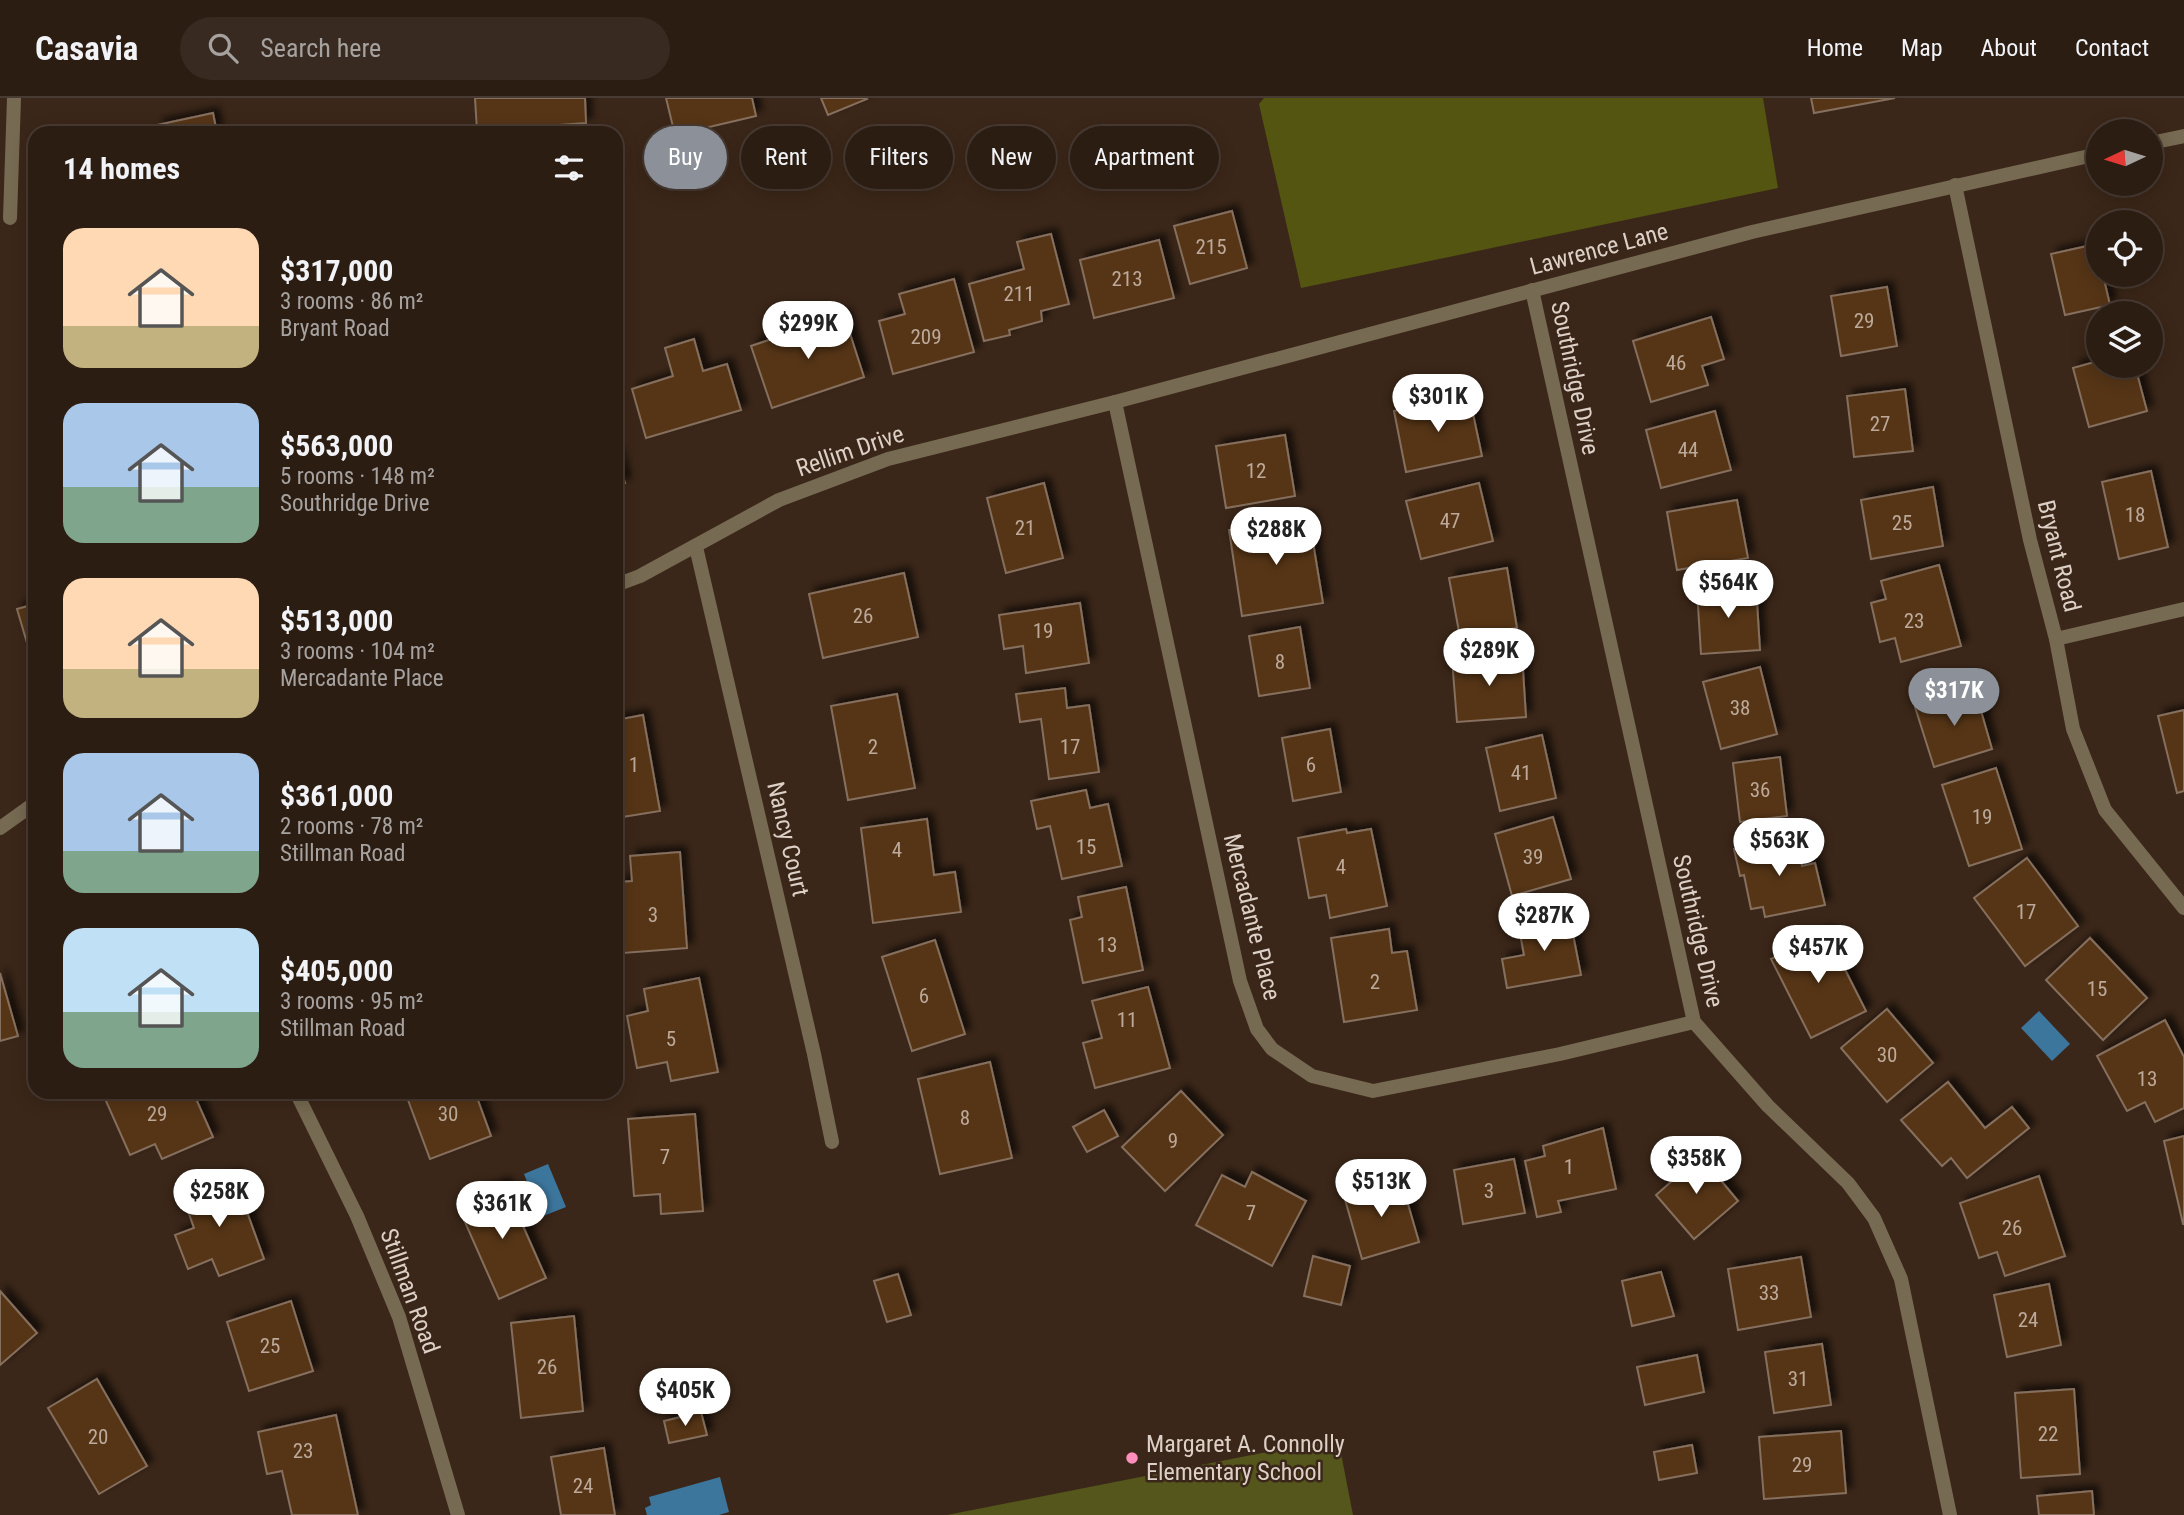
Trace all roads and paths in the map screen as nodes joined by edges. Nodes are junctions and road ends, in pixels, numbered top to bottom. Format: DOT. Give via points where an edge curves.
graph roads {
  1 [pos="14,98"];
  2 [pos="2184,136"];
  3 [pos="2163,140"];
  4 [pos="2086,158"];
  5 [pos="1955,185"];
  6 [pos="10,218"];
  7 [pos="1532,290"];
  8 [pos="1115,402"];
  9 [pos="696,547"];
  10 [pos="623,582"];
  11 [pos="2184,609"];
  12 [pos="2056,639"];
  13 [pos="28,808"];
  14 [pos="0,828"];
  15 [pos="2184,908"];
  16 [pos="1694,1021"];
  17 [pos="299,1099"];
  18 [pos="832,1142"];
  19 [pos="458,1515"];
  20 [pos="1950,1515"];
  1 -- 6 [label="street"];
  2 -- 3 [label="street"];
  4 -- 5 [label="street, Lawrence Lane"];
  5 -- 7 [label="street, Lawrence Lane"];
  5 -- 12 [label="street, Bryant Road" via="2030,540"];
  7 -- 8 [label="street, Lawrence Lane"];
  7 -- 16 [label="street, Southridge Drive"];
  8 -- 9 [label="street, Rellim Drive" via="888,459 779,500"];
  8 -- 16 [label="street, Mercadante Place" via="1240,981 1257,1028 1272,1049 1312,1076 1373,1091 1560,1054"];
  9 -- 10 [label="street, Rellim Drive"];
  9 -- 18 [label="street, Nancy Court"];
  11 -- 12 [label="street"];
  12 -- 15 [label="street, Bryant Road" via="2073,729 2105,810"];
  13 -- 14 [label="street"];
  16 -- 20 [label="street, Southridge Drive" via="1768,1106 1848,1183 1874,1218 1901,1279"];
  17 -- 19 [label="street, Stillman Road" via="357,1216 399,1317"];
}
